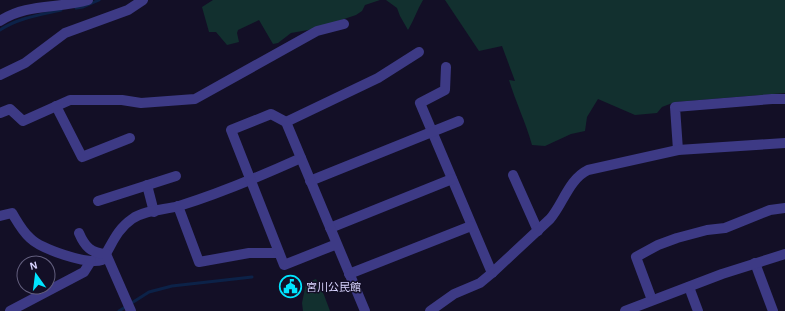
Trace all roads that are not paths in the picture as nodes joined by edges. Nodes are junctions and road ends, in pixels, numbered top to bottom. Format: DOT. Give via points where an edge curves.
graph roads {
  1 [pos="88,0"];
  2 [pos="143,0"];
  3 [pos="0,20"];
  4 [pos="344,24"];
  5 [pos="419,52"];
  6 [pos="446,67"];
  7 [pos="0,74"];
  8 [pos="785,99"];
  9 [pos="56,106"];
  10 [pos="0,113"];
  11 [pos="459,121"];
  12 [pos="286,122"];
  13 [pos="432,132"];
  14 [pos="130,138"];
  15 [pos="785,143"];
  16 [pos="678,150"];
  17 [pos="301,158"];
  18 [pos="176,176"];
  19 [pos="513,176"];
  20 [pos="452,179"];
  21 [pos="250,180"];
  22 [pos="310,181"];
  23 [pos="147,185"];
  24 [pos="98,201"];
  25 [pos="178,206"];
  26 [pos="785,208"];
  27 [pos="154,212"];
  28 [pos="0,216"];
  29 [pos="471,226"];
  30 [pos="330,228"];
  31 [pos="538,231"];
  32 [pos="79,233"];
  33 [pos="337,244"];
  34 [pos="279,253"];
  35 [pos="106,254"];
  36 [pos="785,254"];
  37 [pos="91,261"];
  38 [pos="755,263"];
  39 [pos="492,273"];
  40 [pos="349,274"];
  41 [pos="689,287"];
  42 [pos="652,300"];
  43 [pos="628,310"];
  44 [pos="10,311"];
  45 [pos="131,311"];
  46 [pos="365,311"];
  47 [pos="430,311"];
  48 [pos="698,311"];
  49 [pos="773,311"];
  1 -- 3 [label="street" via="18,12"];
  2 -- 7 [label="street" via="128,10 65,33 25,63"];
  4 -- 9 [label="street" via="317,31 195,99 141,103 122,100 70,100"];
  5 -- 12 [label="street" via="378,78"];
  6 -- 13 [label="street" via="445,90 420,103"];
  8 -- 16 [label="street" via="675,107"];
  9 -- 10 [label="street" via="23,121 10,109"];
  9 -- 14 [label="street" via="82,157"];
  11 -- 13 [label="street"];
  12 -- 17 [label="street"];
  12 -- 21 [label="street" via="271,114 231,130"];
  13 -- 20 [label="street"];
  13 -- 22 [label="street"];
  15 -- 16 [label="street"];
  16 -- 31 [label="street" via="582,173 576,178 558,210"];
  17 -- 21 [label="street"];
  17 -- 22 [label="street"];
  18 -- 23 [label="street"];
  19 -- 31 [label="street"];
  20 -- 29 [label="street"];
  20 -- 30 [label="street"];
  21 -- 25 [label="street"];
  21 -- 34 [label="street"];
  22 -- 30 [label="street"];
  23 -- 24 [label="street"];
  23 -- 27 [label="street"];
  25 -- 27 [label="street"];
  25 -- 34 [label="street" via="199,262 249,253"];
  26 -- 42 [label="street" via="763,213 725,228 676,238 636,257"];
  27 -- 35 [label="street" via="133,218 124,225"];
  28 -- 37 [label="street" via="12,213 36,243 79,260"];
  29 -- 39 [label="street"];
  29 -- 40 [label="street"];
  30 -- 33 [label="street"];
  31 -- 39 [label="street"];
  32 -- 35 [label="street" via="89,249 97,254"];
  33 -- 34 [label="street" via="284,265"];
  33 -- 40 [label="street"];
  35 -- 37 [label="street" via="102,260"];
  35 -- 45 [label="street"];
  36 -- 38 [label="street"];
  37 -- 44 [label="street" via="84,272"];
  38 -- 41 [label="street"];
  38 -- 49 [label="street"];
  39 -- 47 [label="street"];
  40 -- 46 [label="street"];
  41 -- 42 [label="street"];
  41 -- 48 [label="street"];
  42 -- 43 [label="street"];
}
